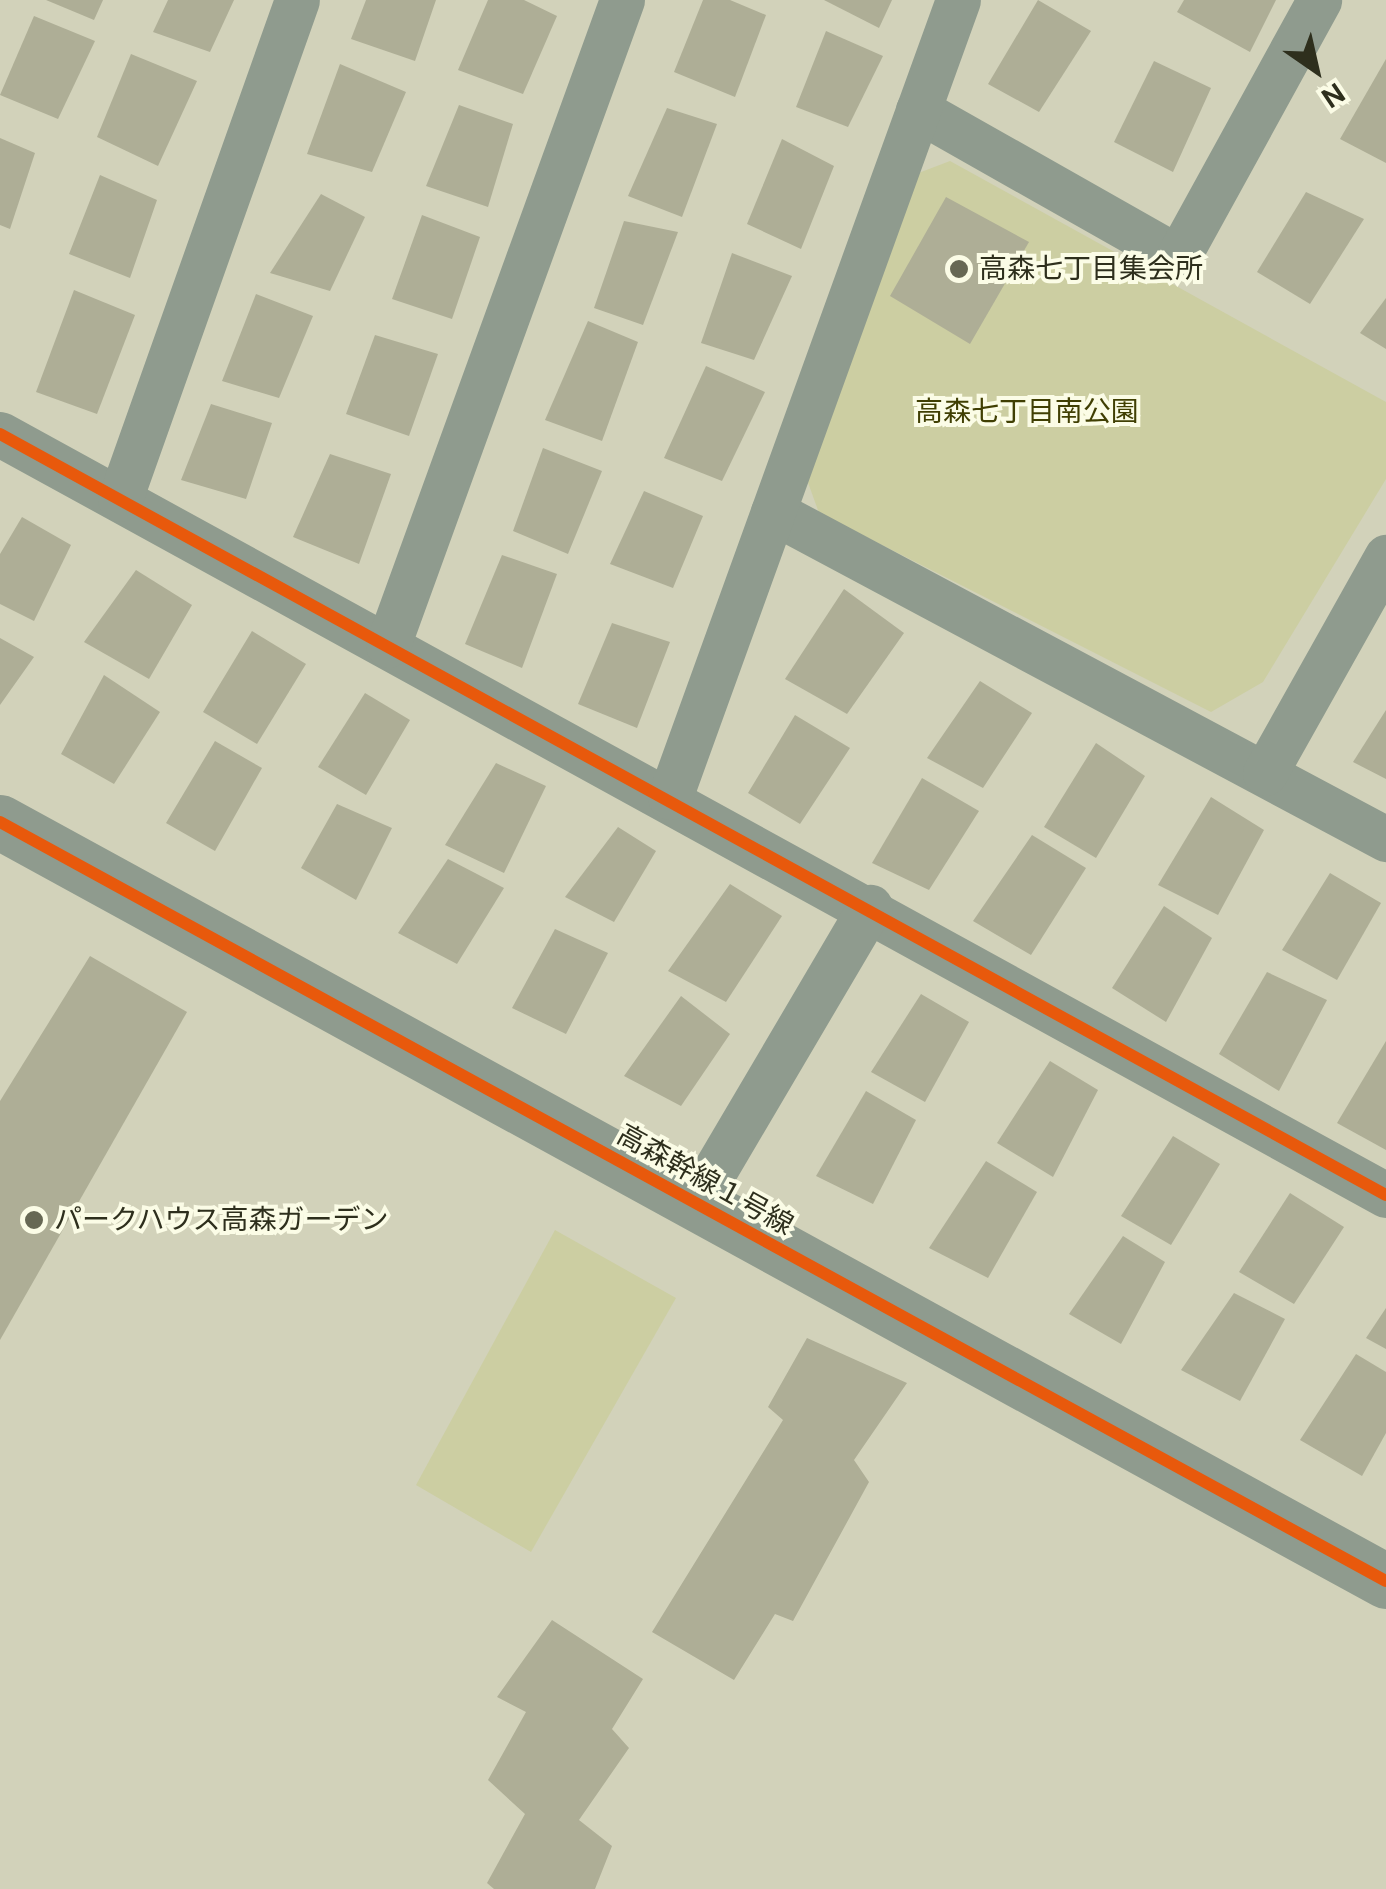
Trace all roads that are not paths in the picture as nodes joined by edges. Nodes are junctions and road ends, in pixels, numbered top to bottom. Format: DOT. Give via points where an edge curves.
graph roads {
  1 [pos="297,0"];
  2 [pos="622,0"];
  3 [pos="958,0"];
  4 [pos="1319,0"];
  5 [pos="918,110"];
  6 [pos="0,434"];
  7 [pos="120,499"];
  8 [pos="773,512"];
  9 [pos="1386,557"];
  10 [pos="388,644"];
  11 [pos="1265,773"];
  12 [pos="670,797"];
  13 [pos="0,822"];
  14 [pos="1386,839"];
  15 [pos="870,908"];
  16 [pos="1386,1195"];
  17 [pos="695,1204"];
  18 [pos="1386,1581"];
  1 -- 7 [label="street"];
  2 -- 10 [label="street"];
  3 -- 5 [label="street"];
  4 -- 5 [label="street" via="1178,257"];
  5 -- 8 [label="street"];
  6 -- 7 [label="street"];
  7 -- 10 [label="street"];
  8 -- 11 [label="street"];
  8 -- 12 [label="street"];
  9 -- 11 [label="street"];
  10 -- 12 [label="street"];
  11 -- 14 [label="street"];
  12 -- 15 [label="street"];
  13 -- 17 [label="street, 高森幹線１号線"];
  15 -- 16 [label="street"];
  15 -- 17 [label="street"];
  17 -- 18 [label="street, 高森幹線１号線"];
}
